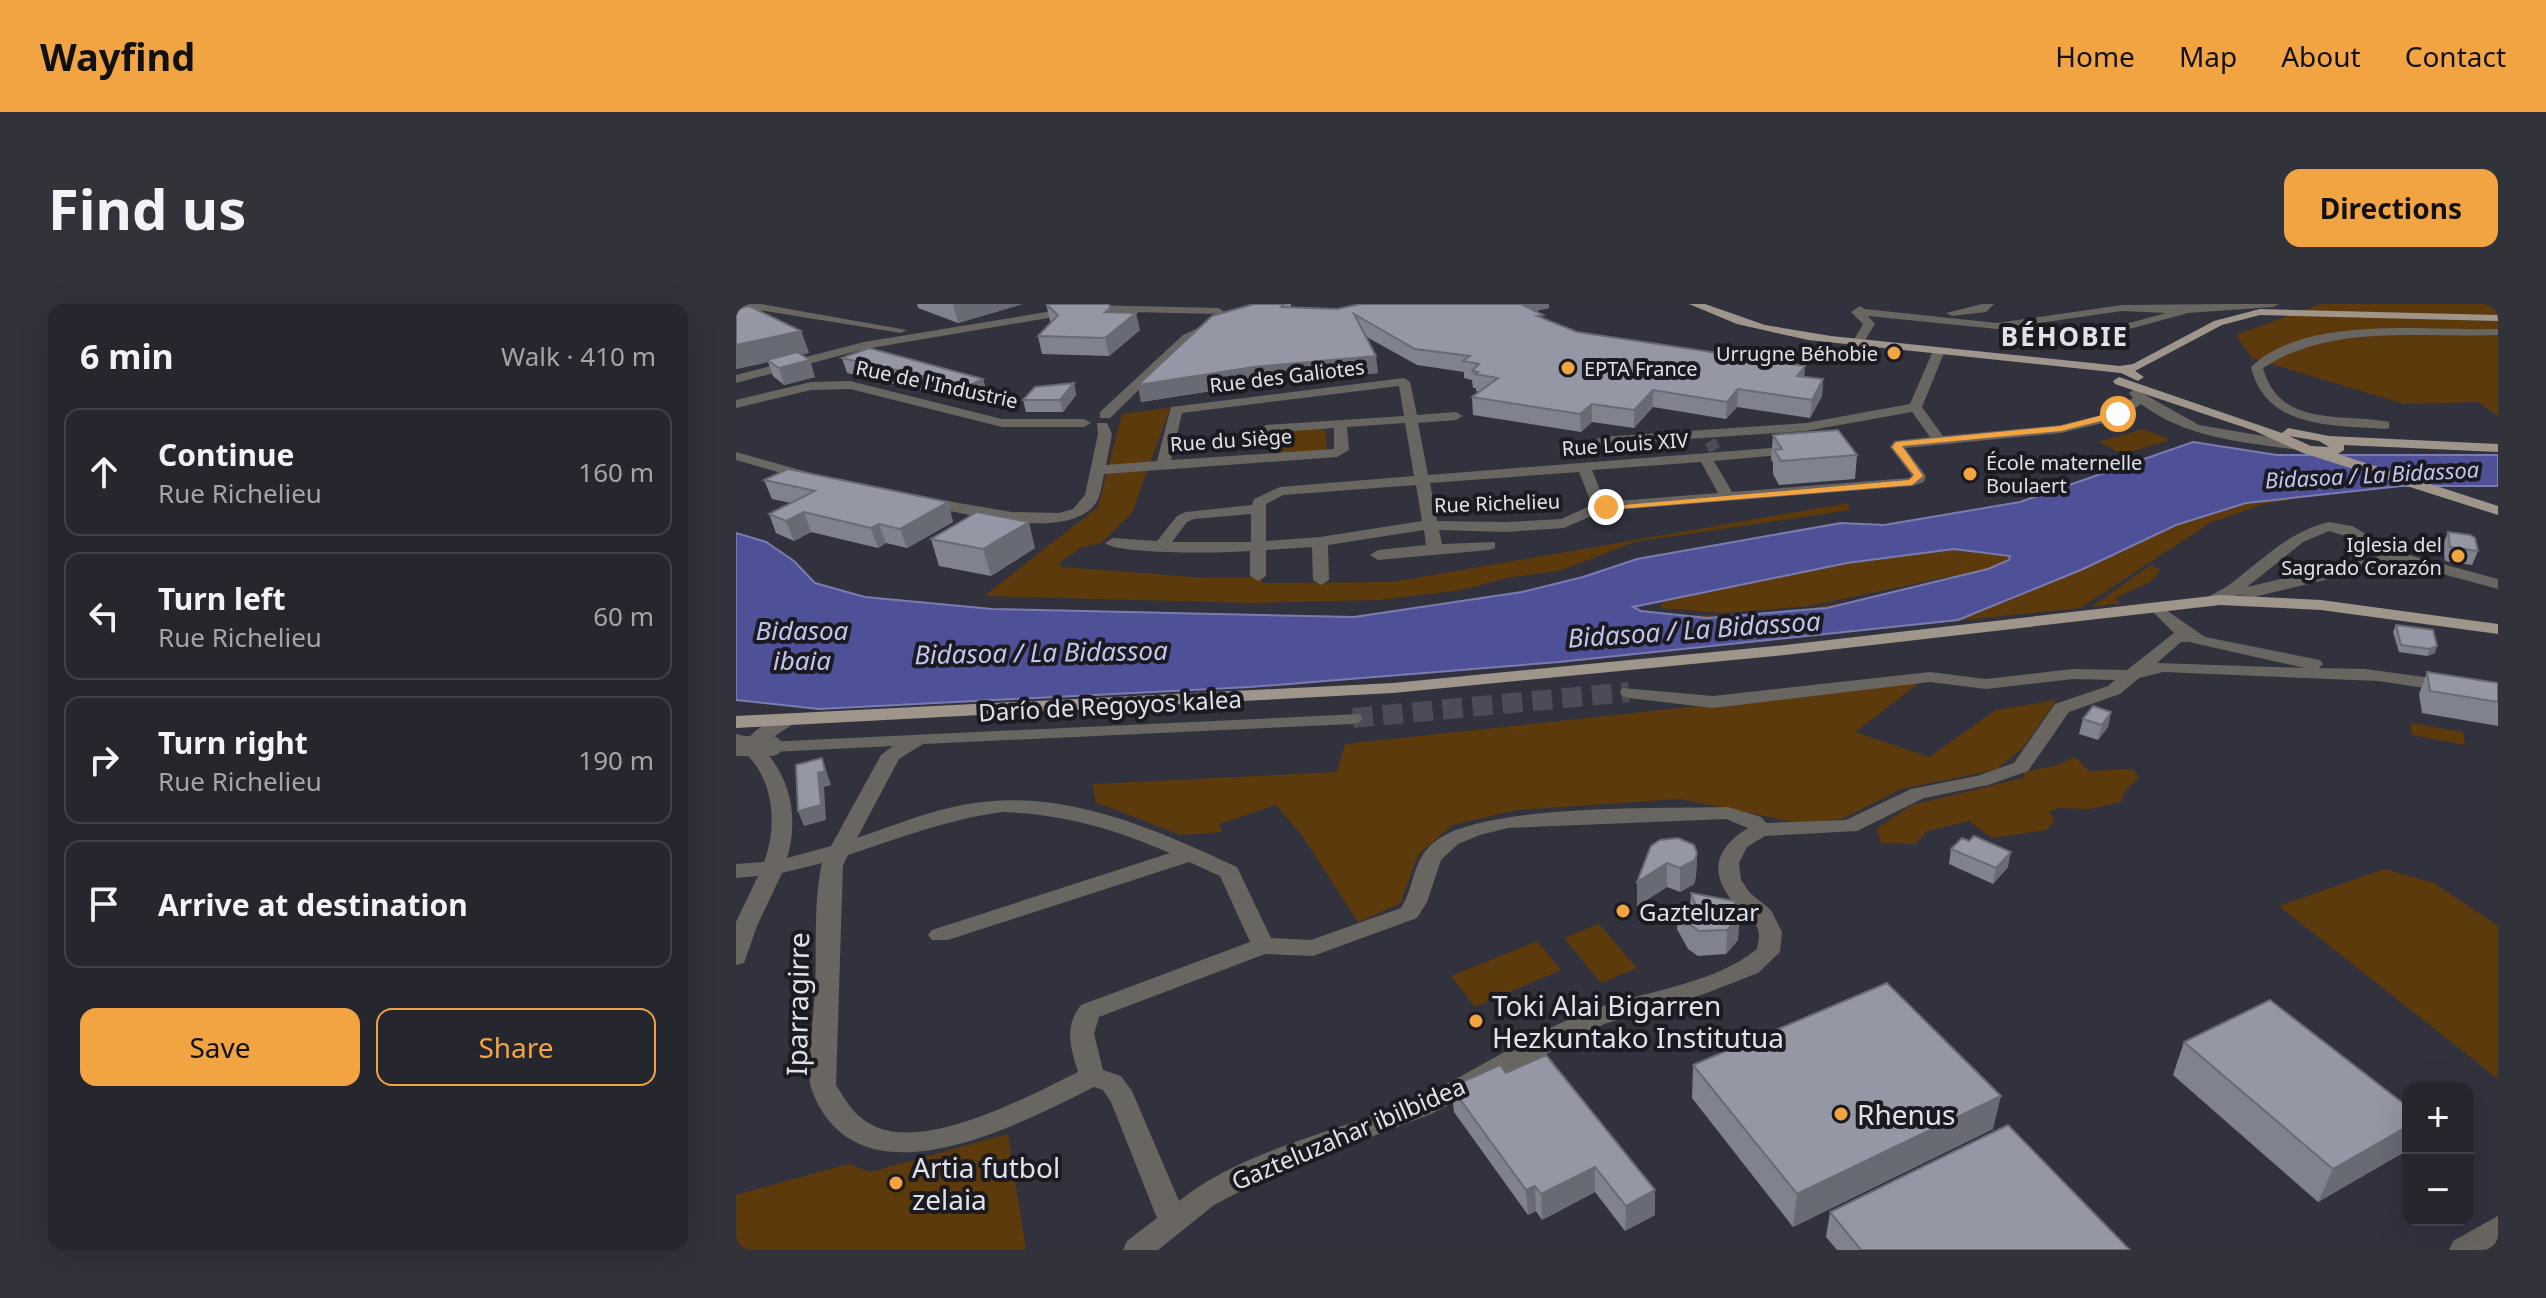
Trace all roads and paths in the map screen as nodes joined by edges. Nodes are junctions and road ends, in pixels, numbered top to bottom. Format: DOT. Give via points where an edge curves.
graph roads {
  1 [pos="740,304"];
  2 [pos="1042,304"];
  3 [pos="1253,304"];
  4 [pos="1259,304"];
  5 [pos="1695,304"];
  6 [pos="1988,304"];
  7 [pos="2273,304"];
  8 [pos="2221,305"];
  9 [pos="1857,308"];
  10 [pos="2252,309"];
  11 [pos="2188,310"];
  12 [pos="1066,312"];
  13 [pos="1227,313"];
  14 [pos="2498,318"];
  15 [pos="2122,328"];
  16 [pos="2498,332"];
  17 [pos="899,335"];
  18 [pos="1858,343"];
  19 [pos="1938,353"];
  20 [pos="2147,362"];
  21 [pos="2123,376"];
  22 [pos="736,379"];
  23 [pos="1267,399"];
  24 [pos="2143,399"];
  25 [pos="737,403"];
  26 [pos="1915,407"];
  27 [pos="1456,416"];
  28 [pos="1410,419"];
  29 [pos="1103,420"];
  30 [pos="1340,424"];
  31 [pos="2384,425"];
  32 [pos="1266,429"];
  33 [pos="1938,439"];
  34 [pos="1601,441"];
  35 [pos="2303,444"];
  36 [pos="1711,448"];
  37 [pos="1818,448"];
  38 [pos="2498,448"];
  39 [pos="2337,449"];
  40 [pos="736,456"];
  41 [pos="1265,458"];
  42 [pos="1163,465"];
  43 [pos="1584,467"];
  44 [pos="1095,470"];
  45 [pos="1421,479"];
  46 [pos="822,480"];
  47 [pos="1727,497"];
  48 [pos="906,498"];
  49 [pos="1600,507"];
  50 [pos="1258,509"];
  51 [pos="2498,513"];
  52 [pos="1429,525"];
  53 [pos="1320,542"];
  54 [pos="1113,543"];
  55 [pos="1489,545"];
  56 [pos="1161,546"];
  57 [pos="1260,546"];
  58 [pos="1435,549"];
  59 [pos="1378,555"];
  60 [pos="2392,555"];
  61 [pos="2259,570"];
  62 [pos="1258,576"];
  63 [pos="1321,580"];
  64 [pos="2498,584"];
  65 [pos="2285,585"];
  66 [pos="2237,586"];
  67 [pos="2211,601"];
  68 [pos="2260,602"];
  69 [pos="2159,610"];
  70 [pos="1974,629"];
  71 [pos="2498,631"];
  72 [pos="2190,637"];
  73 [pos="2128,675"];
  74 [pos="2378,676"];
  75 [pos="1629,692"];
  76 [pos="2498,693"];
  77 [pos="1353,718"];
  78 [pos="790,720"];
  79 [pos="736,722"];
  80 [pos="916,741"];
  81 [pos="870,743"];
  82 [pos="749,744"];
  83 [pos="893,752"];
  84 [pos="1760,830"];
  85 [pos="835,854"];
  86 [pos="1190,854"];
  87 [pos="771,867"];
  88 [pos="736,871"];
  89 [pos="940,935"];
  90 [pos="1263,946"];
  91 [pos="736,957"];
  92 [pos="1092,1076"];
  93 [pos="1173,1222"];
  94 [pos="2498,1228"];
  95 [pos="1137,1250"];
  96 [pos="2463,1250"];
  1 -- 17 [label="street"];
  2 -- 12 [label="street"];
  3 -- 13 [label="street, Rue de l'Industrie"];
  4 -- 13 [label="street, Rue de l'Industrie"];
  5 -- 18 [label="main road" via="1766,331"];
  6 -- 9 [label="street" via="1972,312"];
  7 -- 10 [label="street"];
  8 -- 10 [label="street"];
  8 -- 11 [label="street"];
  9 -- 11 [label="street" via="1997,326 2122,308"];
  9 -- 18 [label="street" via="1869,324"];
  10 -- 14 [label="main road"];
  10 -- 20 [label="main road"];
  11 -- 15 [label="street"];
  12 -- 13 [label="street" via="1118,306"];
  12 -- 17 [label="street" via="923,336"];
  13 -- 29 [label="street, Rue de l'Industrie" via="1187,337"];
  16 -- 31 [label="street" via="2363,335 2294,347 2257,367 2260,390 2277,404 2313,416"];
  17 -- 22 [label="street"];
  18 -- 19 [label="main road"];
  19 -- 21 [label="main road"];
  19 -- 26 [label="street"];
  20 -- 21 [label="main road"];
  20 -- 21 [label="main road"];
  21 -- 24 [label="street"];
  21 -- 35 [label="main road"];
  23 -- 28 [label="street, Rue des Galiotes" via="1404,382"];
  23 -- 32 [label="street"];
  23 -- 42 [label="street, Rue des Galiotes" via="1176,410"];
  24 -- 33 [label="street, Rue Richelieu" via="2114,416 2038,432"];
  24 -- 35 [label="street" via="2202,433"];
  25 -- 29 [label="street, Rue de l'Industrie" via="811,386 850,385 1002,423"];
  26 -- 33 [label="street"];
  26 -- 36 [label="street"];
  27 -- 28 [label="street"];
  28 -- 30 [label="street"];
  28 -- 45 [label="street"];
  29 -- 44 [label="street" via="1105,434"];
  30 -- 32 [label="street"];
  30 -- 41 [label="street, Rue du Siège" via="1341,452"];
  32 -- 41 [label="street"];
  33 -- 47 [label="street, Rue Richelieu" via="1897,447 1919,476 1916,481"];
  34 -- 36 [label="street"];
  35 -- 39 [label="main road"];
  35 -- 39 [label="main road"];
  36 -- 37 [label="street, Rue Louis XIV"];
  36 -- 43 [label="street, Rue Louis XIV"];
  36 -- 47 [label="street"];
  38 -- 39 [label="main road" via="2363,444"];
  39 -- 51 [label="main road" via="2363,466"];
  40 -- 46 [label="street"];
  41 -- 42 [label="street, Rue du Siège"];
  42 -- 44 [label="street, Rue du Siège"];
  43 -- 45 [label="street, Rue Louis XIV"];
  43 -- 49 [label="street"];
  44 -- 48 [label="street" via="1090,501 1063,518 1021,518"];
  45 -- 50 [label="street, Rue Louis XIV" via="1280,491 1265,496"];
  45 -- 52 [label="street"];
  47 -- 49 [label="street, Rue Richelieu"];
  49 -- 52 [label="street, Rue Richelieu" via="1564,523"];
  50 -- 56 [label="street" via="1191,515"];
  50 -- 57 [label="street"];
  52 -- 53 [label="street, Rue Richelieu"];
  52 -- 58 [label="street"];
  53 -- 57 [label="street, Rue Richelieu"];
  53 -- 63 [label="street"];
  54 -- 56 [label="street, Rue Richelieu"];
  55 -- 58 [label="street"];
  56 -- 57 [label="street, Rue Richelieu"];
  57 -- 62 [label="street"];
  58 -- 59 [label="street"];
  60 -- 61 [label="street" via="2347,527 2323,525"];
  60 -- 64 [label="street"];
  60 -- 65 [label="street"];
  61 -- 65 [label="street" via="2266,579"];
  61 -- 66 [label="street"];
  65 -- 66 [label="street" via="2250,593"];
  66 -- 67 [label="street"];
  67 -- 68 [label="main road"];
  67 -- 70 [label="main road"];
  68 -- 69 [label="main road"];
  68 -- 71 [label="main road"];
  69 -- 70 [label="main road"];
  69 -- 72 [label="street"];
  70 -- 78 [label="main road" via="1393,688"];
  72 -- 73 [label="street" via="2177,637"];
  72 -- 74 [label="street"];
  73 -- 74 [label="street" via="2163,667"];
  73 -- 75 [label="street" via="2073,674 1986,684 1930,677 1713,702"];
  73 -- 84 [label="street" via="2107,694 2062,708 2021,767 2002,776 1918,793 1850,826"];
  74 -- 76 [label="street"];
  77 -- 80 [label="street, Darío de Regoyos kalea"];
  78 -- 79 [label="main road"];
  78 -- 82 [label="street"];
  80 -- 81 [label="street, Darío de Regoyos kalea"];
  80 -- 83 [label="street"];
  81 -- 82 [label="street, Darío de Regoyos kalea"];
  81 -- 83 [label="street, Darío de Regoyos kalea"];
  82 -- 87 [label="street" via="778,782 781,841"];
  83 -- 85 [label="street"];
  84 -- 90 [label="street" via="1754,822 1728,813 1481,826 1436,852 1409,913 1313,948"];
  84 -- 93 [label="street, Gazteluzahar ibilbidea" via="1739,843 1728,863 1730,880 1763,915 1771,932 1768,952 1761,959 1696,988 1595,1018 1422,1107 1264,1166 1204,1197"];
  85 -- 86 [label="street" via="966,810 1041,805 1086,811"];
  85 -- 87 [label="street"];
  85 -- 92 [label="street, Iparragirre" via="823,1086 846,1125 863,1137 888,1143 943,1139"];
  86 -- 89 [label="street"];
  86 -- 90 [label="street" via="1229,872"];
  87 -- 88 [label="street"];
  87 -- 91 [label="street" via="741,930"];
  90 -- 92 [label="street" via="1090,1011 1082,1019 1081,1039"];
  92 -- 93 [label="street" via="1112,1083 1123,1098"];
  93 -- 95 [label="street, Gazteluzahar ibilbidea"];
  94 -- 96 [label="street"];
}
